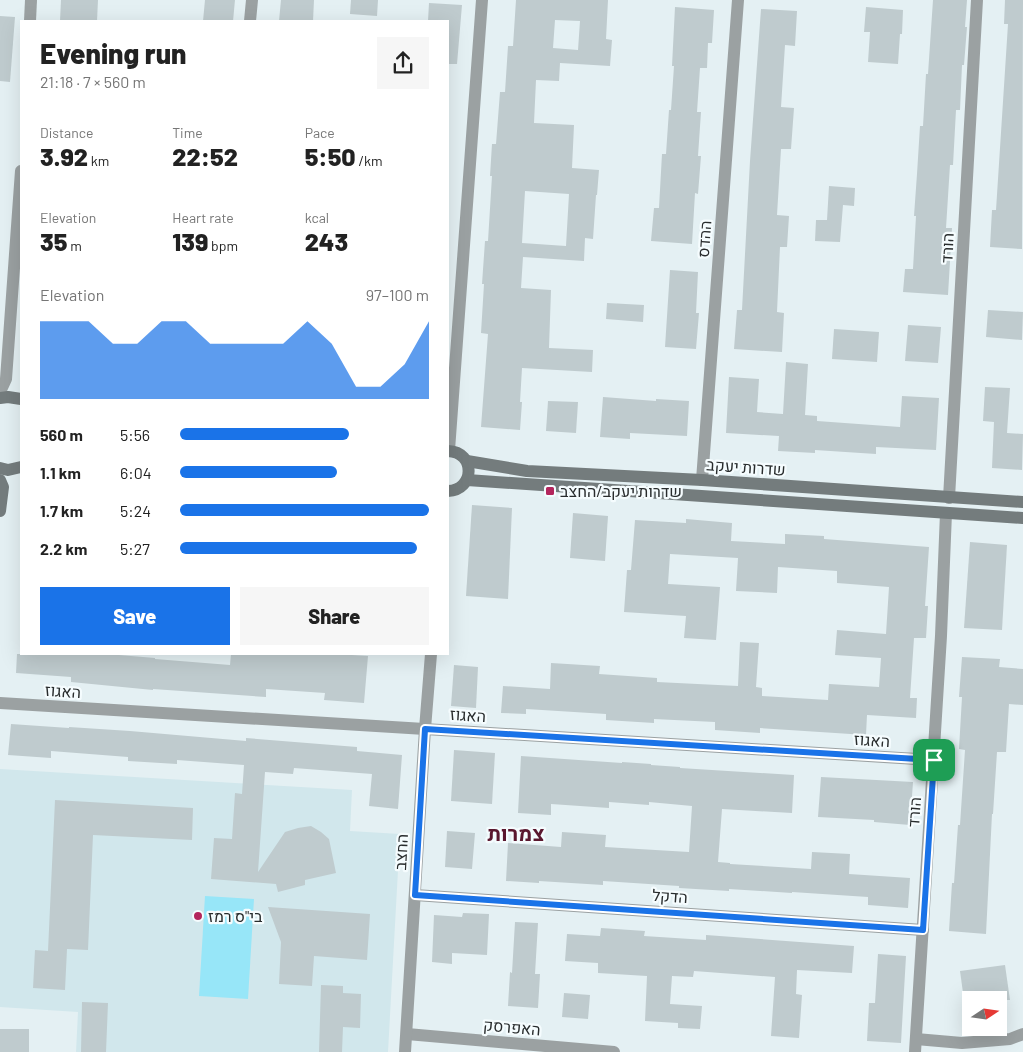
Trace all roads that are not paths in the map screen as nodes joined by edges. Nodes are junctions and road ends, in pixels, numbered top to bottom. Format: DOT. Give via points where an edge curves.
graph roads {
  1 [pos="31,0"];
  2 [pos="252,0"];
  3 [pos="482,0"];
  4 [pos="738,0"];
  5 [pos="977,0"];
  6 [pos="30,20"];
  7 [pos="250,20"];
  8 [pos="20,185"];
  9 [pos="6,379"];
  10 [pos="0,392"];
  11 [pos="0,398"];
  12 [pos="20,399"];
  13 [pos="449,438"];
  14 [pos="449,451"];
  15 [pos="467,461"];
  16 [pos="0,468"];
  17 [pos="17,468"];
  18 [pos="467,480"];
  19 [pos="702,480"];
  20 [pos="1,483"];
  21 [pos="449,490"];
  22 [pos="949,498"];
  23 [pos="1023,502"];
  24 [pos="0,511"];
  25 [pos="946,513"];
  26 [pos="1023,518"];
  27 [pos="431,655"];
  28 [pos="0,703"];
  29 [pos="425,729"];
  30 [pos="934,760"];
  31 [pos="415,895"];
  32 [pos="923,930"];
  33 [pos="407,1034"];
  34 [pos="1023,1034"];
  35 [pos="916,1039"];
  36 [pos="547,1049"];
  37 [pos="406,1052"];
  38 [pos="614,1052"];
  39 [pos="916,1052"];
  1 -- 6 [label="street"];
  2 -- 7 [label="street"];
  3 -- 13 [label="street"];
  4 -- 19 [label="street, ההדס"];
  5 -- 22 [label="street, הורד"];
  8 -- 9 [label="street"];
  9 -- 10 [label="street"];
  9 -- 12 [label="street"];
  11 -- 12 [label="street"];
  14 -- 15 [label="street" via="459,453"];
  15 -- 18 [label="street"];
  15 -- 19 [label="street, שדרות יעקב" via="527,471"];
  16 -- 17 [label="street"];
  17 -- 20 [label="street"];
  18 -- 21 [label="street" via="458,489"];
  18 -- 25 [label="street, שדרות יעקב"];
  19 -- 22 [label="street, שדרות יעקב"];
  20 -- 24 [label="street"];
  22 -- 23 [label="street, שדרות יעקב"];
  25 -- 26 [label="street, שדרות יעקב"];
  25 -- 30 [label="street, הורד"];
  27 -- 29 [label="street, החצב"];
  28 -- 29 [label="street, האגוז"];
  29 -- 30 [label="street, האגוז"];
  29 -- 31 [label="street, החצב"];
  30 -- 32 [label="street, הורד"];
  31 -- 32 [label="street, הדקל"];
  31 -- 33 [label="street, החצב"];
  32 -- 35 [label="street, הורד"];
  33 -- 36 [label="street, האפרסק"];
  33 -- 37 [label="street, החצב"];
  34 -- 35 [label="street" via="1010,1039 962,1043"];
  35 -- 39 [label="street, הורד"];
  36 -- 38 [label="street, האפרסק"];
}
